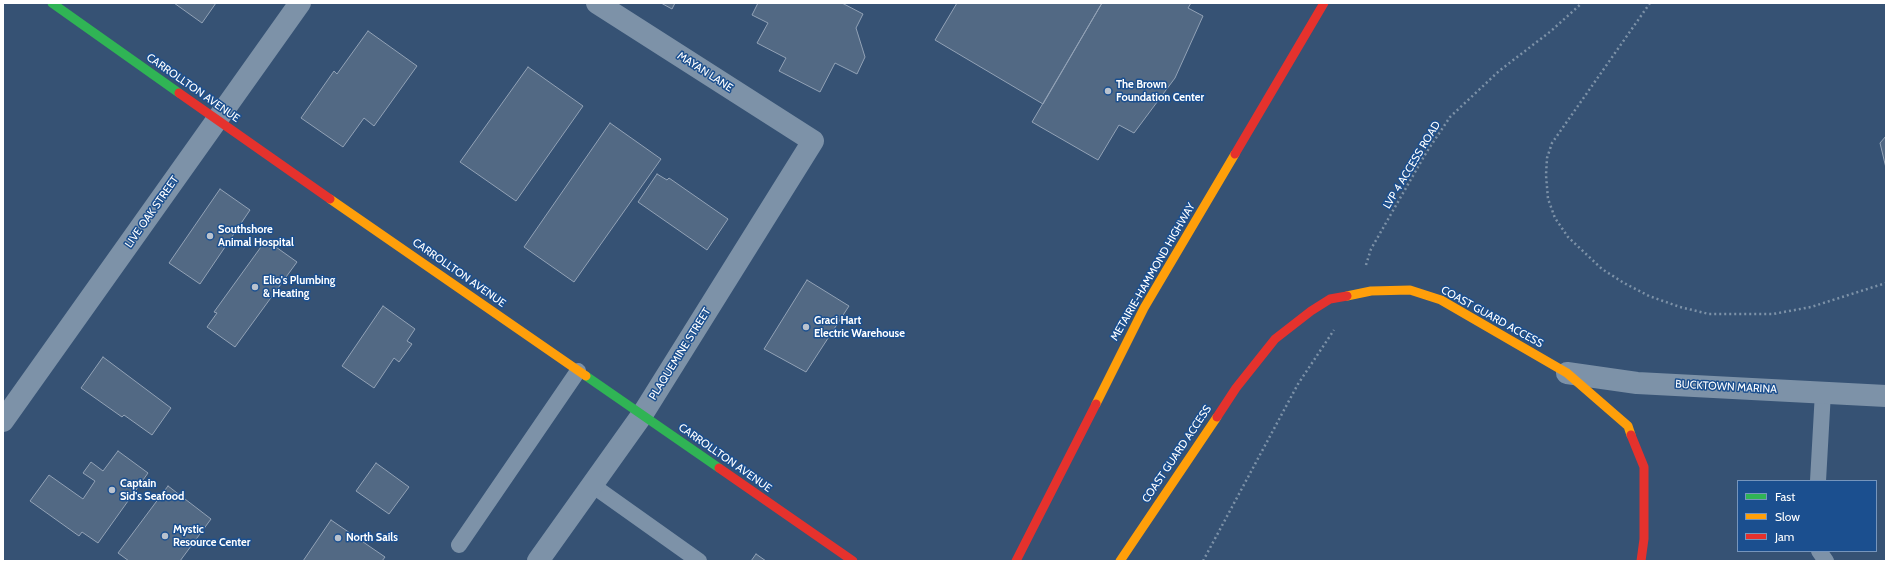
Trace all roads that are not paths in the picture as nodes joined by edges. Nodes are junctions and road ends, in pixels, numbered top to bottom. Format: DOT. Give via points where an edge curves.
graph roads {
  1 [pos="300,3"];
  2 [pos="597,3"];
  3 [pos="1324,3"];
  4 [pos="59,5"];
  5 [pos="217,120"];
  6 [pos="813,141"];
  7 [pos="578,371"];
  8 [pos="1567,373"];
  9 [pos="1823,392"];
  10 [pos="1886,396"];
  11 [pos="642,415"];
  12 [pos="3,421"];
  13 [pos="1818,480"];
  14 [pos="592,485"];
  15 [pos="459,545"];
  16 [pos="1820,552"];
  17 [pos="538,561"];
  18 [pos="699,561"];
  19 [pos="853,561"];
  20 [pos="1016,561"];
  21 [pos="1120,561"];
  22 [pos="1641,561"];
  23 [pos="1826,561"];
  1 -- 5 [label="street, LIVE OAK STREET"];
  2 -- 6 [label="street, MAYAN LANE"];
  3 -- 20 [label="street, METAIRIE-HAMMOND HIGHWAY" via="1144,308"];
  4 -- 5 [label="street, CARROLLTON AVENUE"];
  5 -- 7 [label="street, CARROLLTON AVENUE"];
  5 -- 12 [label="street, LIVE OAK STREET"];
  6 -- 11 [label="street, PLAQUEMINE STREET"];
  7 -- 11 [label="street, CARROLLTON AVENUE"];
  7 -- 15 [label="lane"];
  8 -- 9 [label="street, BUCKTOWN MARINA" via="1637,383"];
  8 -- 21 [label="street, COAST GUARD ACCESS" via="1441,300 1410,290 1371,291 1330,299 1275,339 1236,388"];
  8 -- 22 [label="street, COAST GUARD ACCESS" via="1628,426 1644,467 1644,539"];
  9 -- 10 [label="street, BUCKTOWN MARINA"];
  9 -- 13 [label="lane"];
  11 -- 14 [label="street, PLAQUEMINE STREET"];
  11 -- 19 [label="street, CARROLLTON AVENUE"];
  14 -- 17 [label="street, PLAQUEMINE STREET"];
  14 -- 18 [label="lane"];
  16 -- 23 [label="lane"];
}
